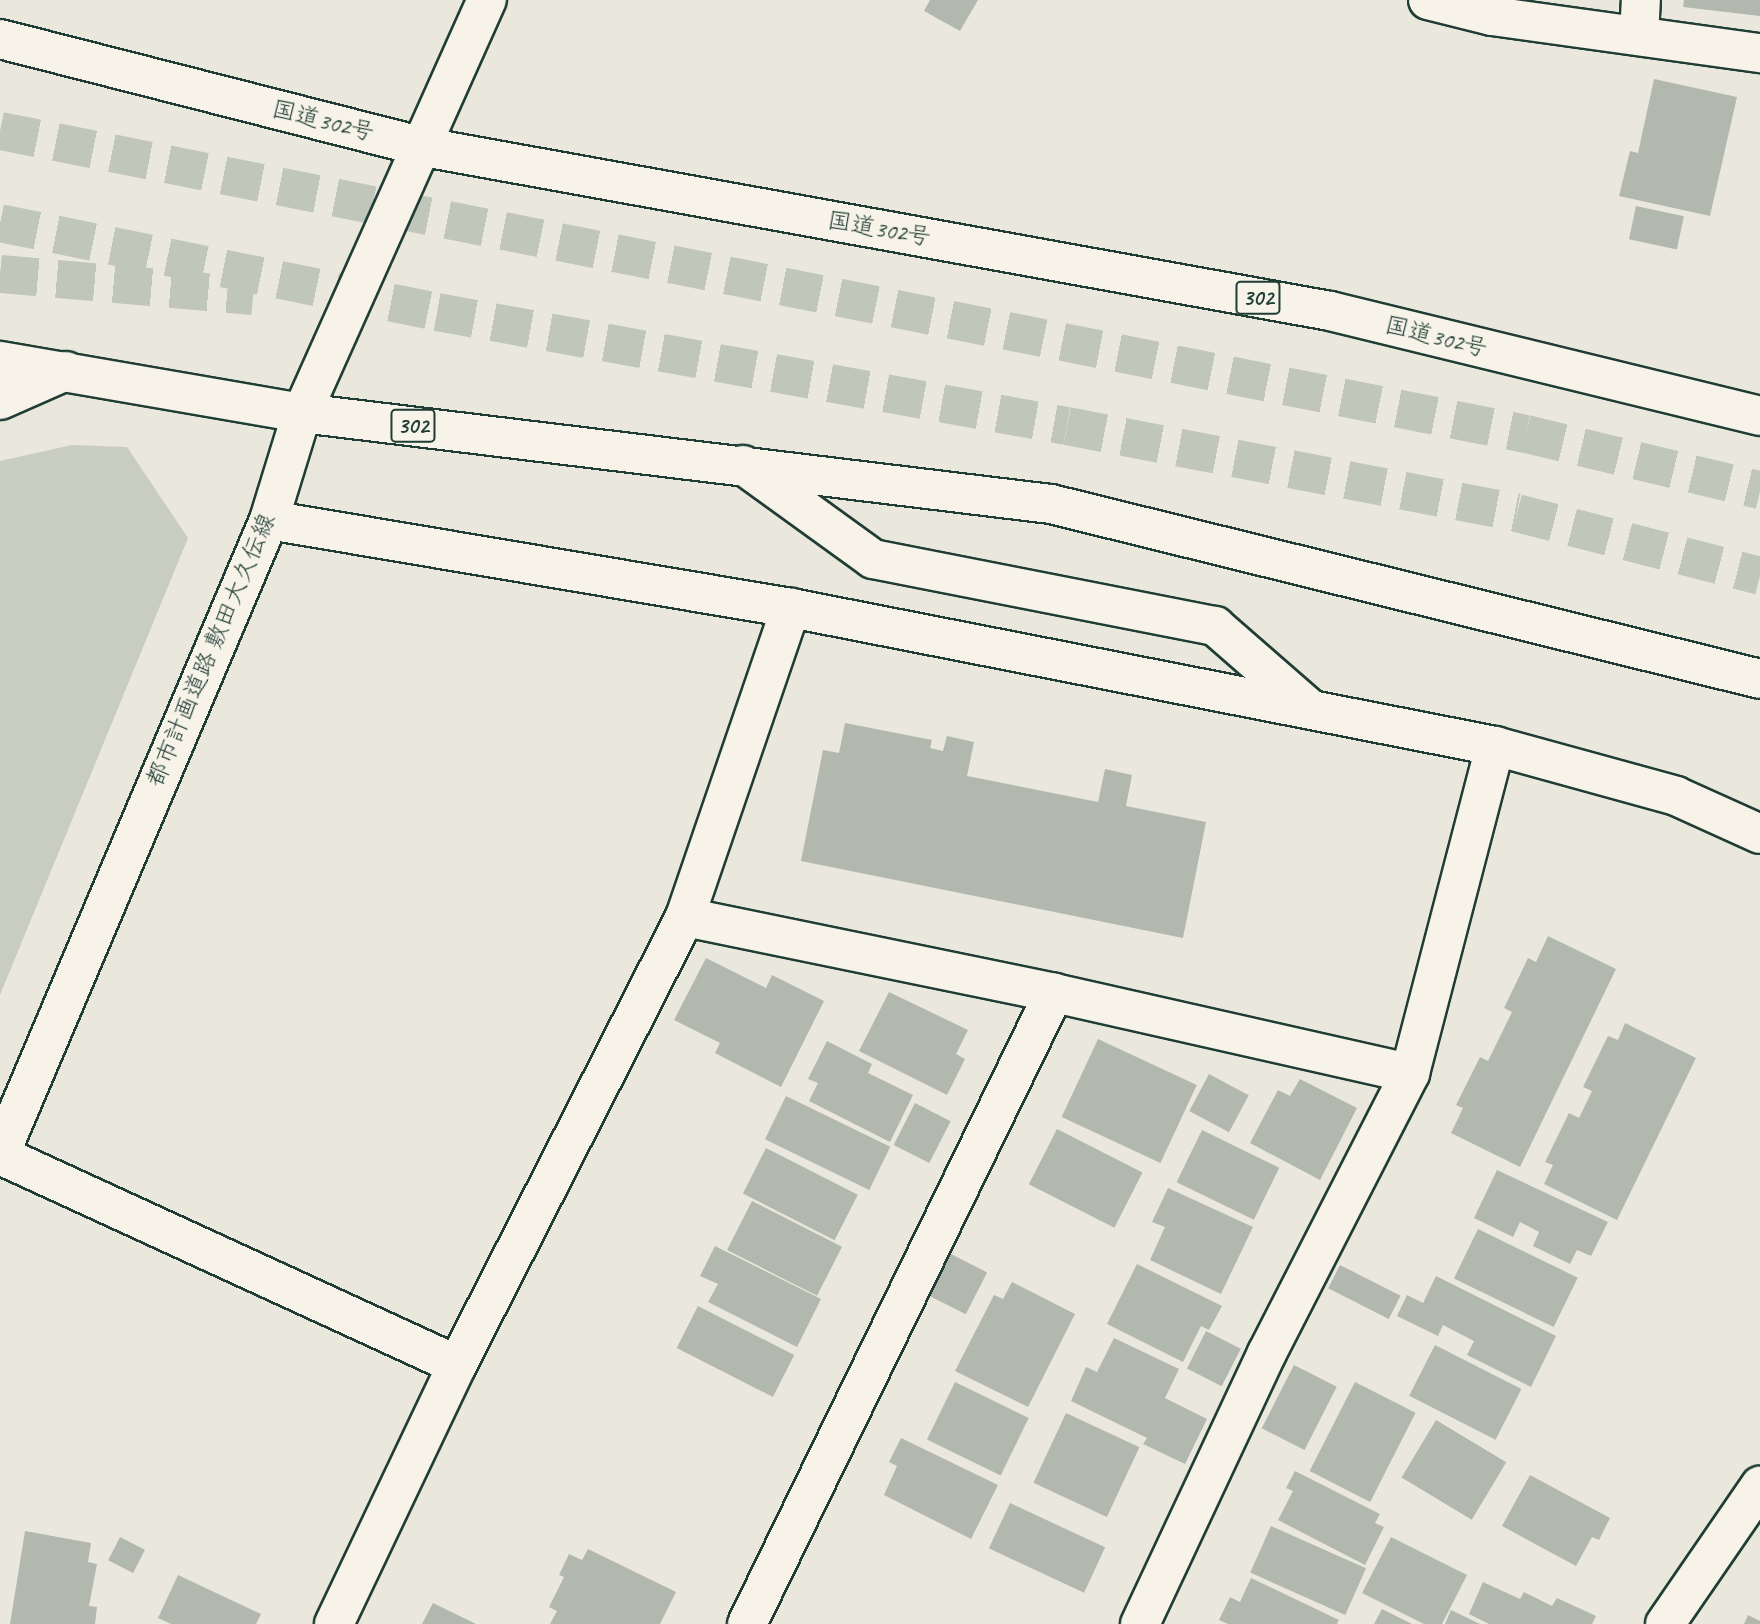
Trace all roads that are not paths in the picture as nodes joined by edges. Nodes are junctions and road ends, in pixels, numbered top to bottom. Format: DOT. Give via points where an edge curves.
graph roads {
  1 [pos="486,0"];
  2 [pos="1428,0"];
  3 [pos="1640,18"];
  4 [pos="0,39"];
  5 [pos="1760,53"];
  6 [pos="424,147"];
  7 [pos="0,360"];
  8 [pos="66,371"];
  9 [pos="0,400"];
  10 [pos="302,413"];
  11 [pos="1760,416"];
  12 [pos="744,465"];
  13 [pos="269,520"];
  14 [pos="791,608"];
  15 [pos="1760,679"];
  16 [pos="1311,710"];
  17 [pos="1494,746"];
  18 [pos="1760,834"];
  19 [pos="685,917"];
  20 [pos="1054,993"];
  21 [pos="1410,1073"];
  22 [pos="0,1155"];
  23 [pos="457,1365"];
  24 [pos="1760,1486"];
  25 [pos="334,1624"];
  26 [pos="747,1624"];
  27 [pos="1140,1624"];
  28 [pos="1665,1624"];
  1 -- 6 [label="main road, 都市計画道路 敷田大久伝線"];
  2 -- 3 [label="main road" via="1492,16"];
  3 -- 5 [label="main road"];
  4 -- 6 [label="main road, 国道302号 / 302"];
  6 -- 10 [label="main road, 都市計画道路 敷田大久伝線"];
  6 -- 11 [label="main road, 国道302号 / 302" via="1330,311"];
  7 -- 8 [label="main road, 302"];
  8 -- 9 [label="main road"];
  8 -- 10 [label="main road, 302"];
  10 -- 12 [label="main road, 302"];
  10 -- 13 [label="main road, 都市計画道路 敷田大久伝線"];
  12 -- 15 [label="main road, 302" via="1051,504"];
  12 -- 16 [label="main road" via="873,559 1214,625"];
  13 -- 14 [label="main road"];
  13 -- 22 [label="main road, 都市計画道路 敷田大久伝線"];
  14 -- 16 [label="main road"];
  14 -- 19 [label="main road"];
  16 -- 17 [label="main road"];
  17 -- 18 [label="main road" via="1676,796"];
  17 -- 21 [label="main road"];
  19 -- 20 [label="main road"];
  19 -- 23 [label="main road"];
  20 -- 21 [label="main road"];
  20 -- 26 [label="main road"];
  21 -- 27 [label="main road" via="1267,1353"];
  22 -- 23 [label="main road"];
  23 -- 25 [label="main road"];
  24 -- 28 [label="main road"];
}
